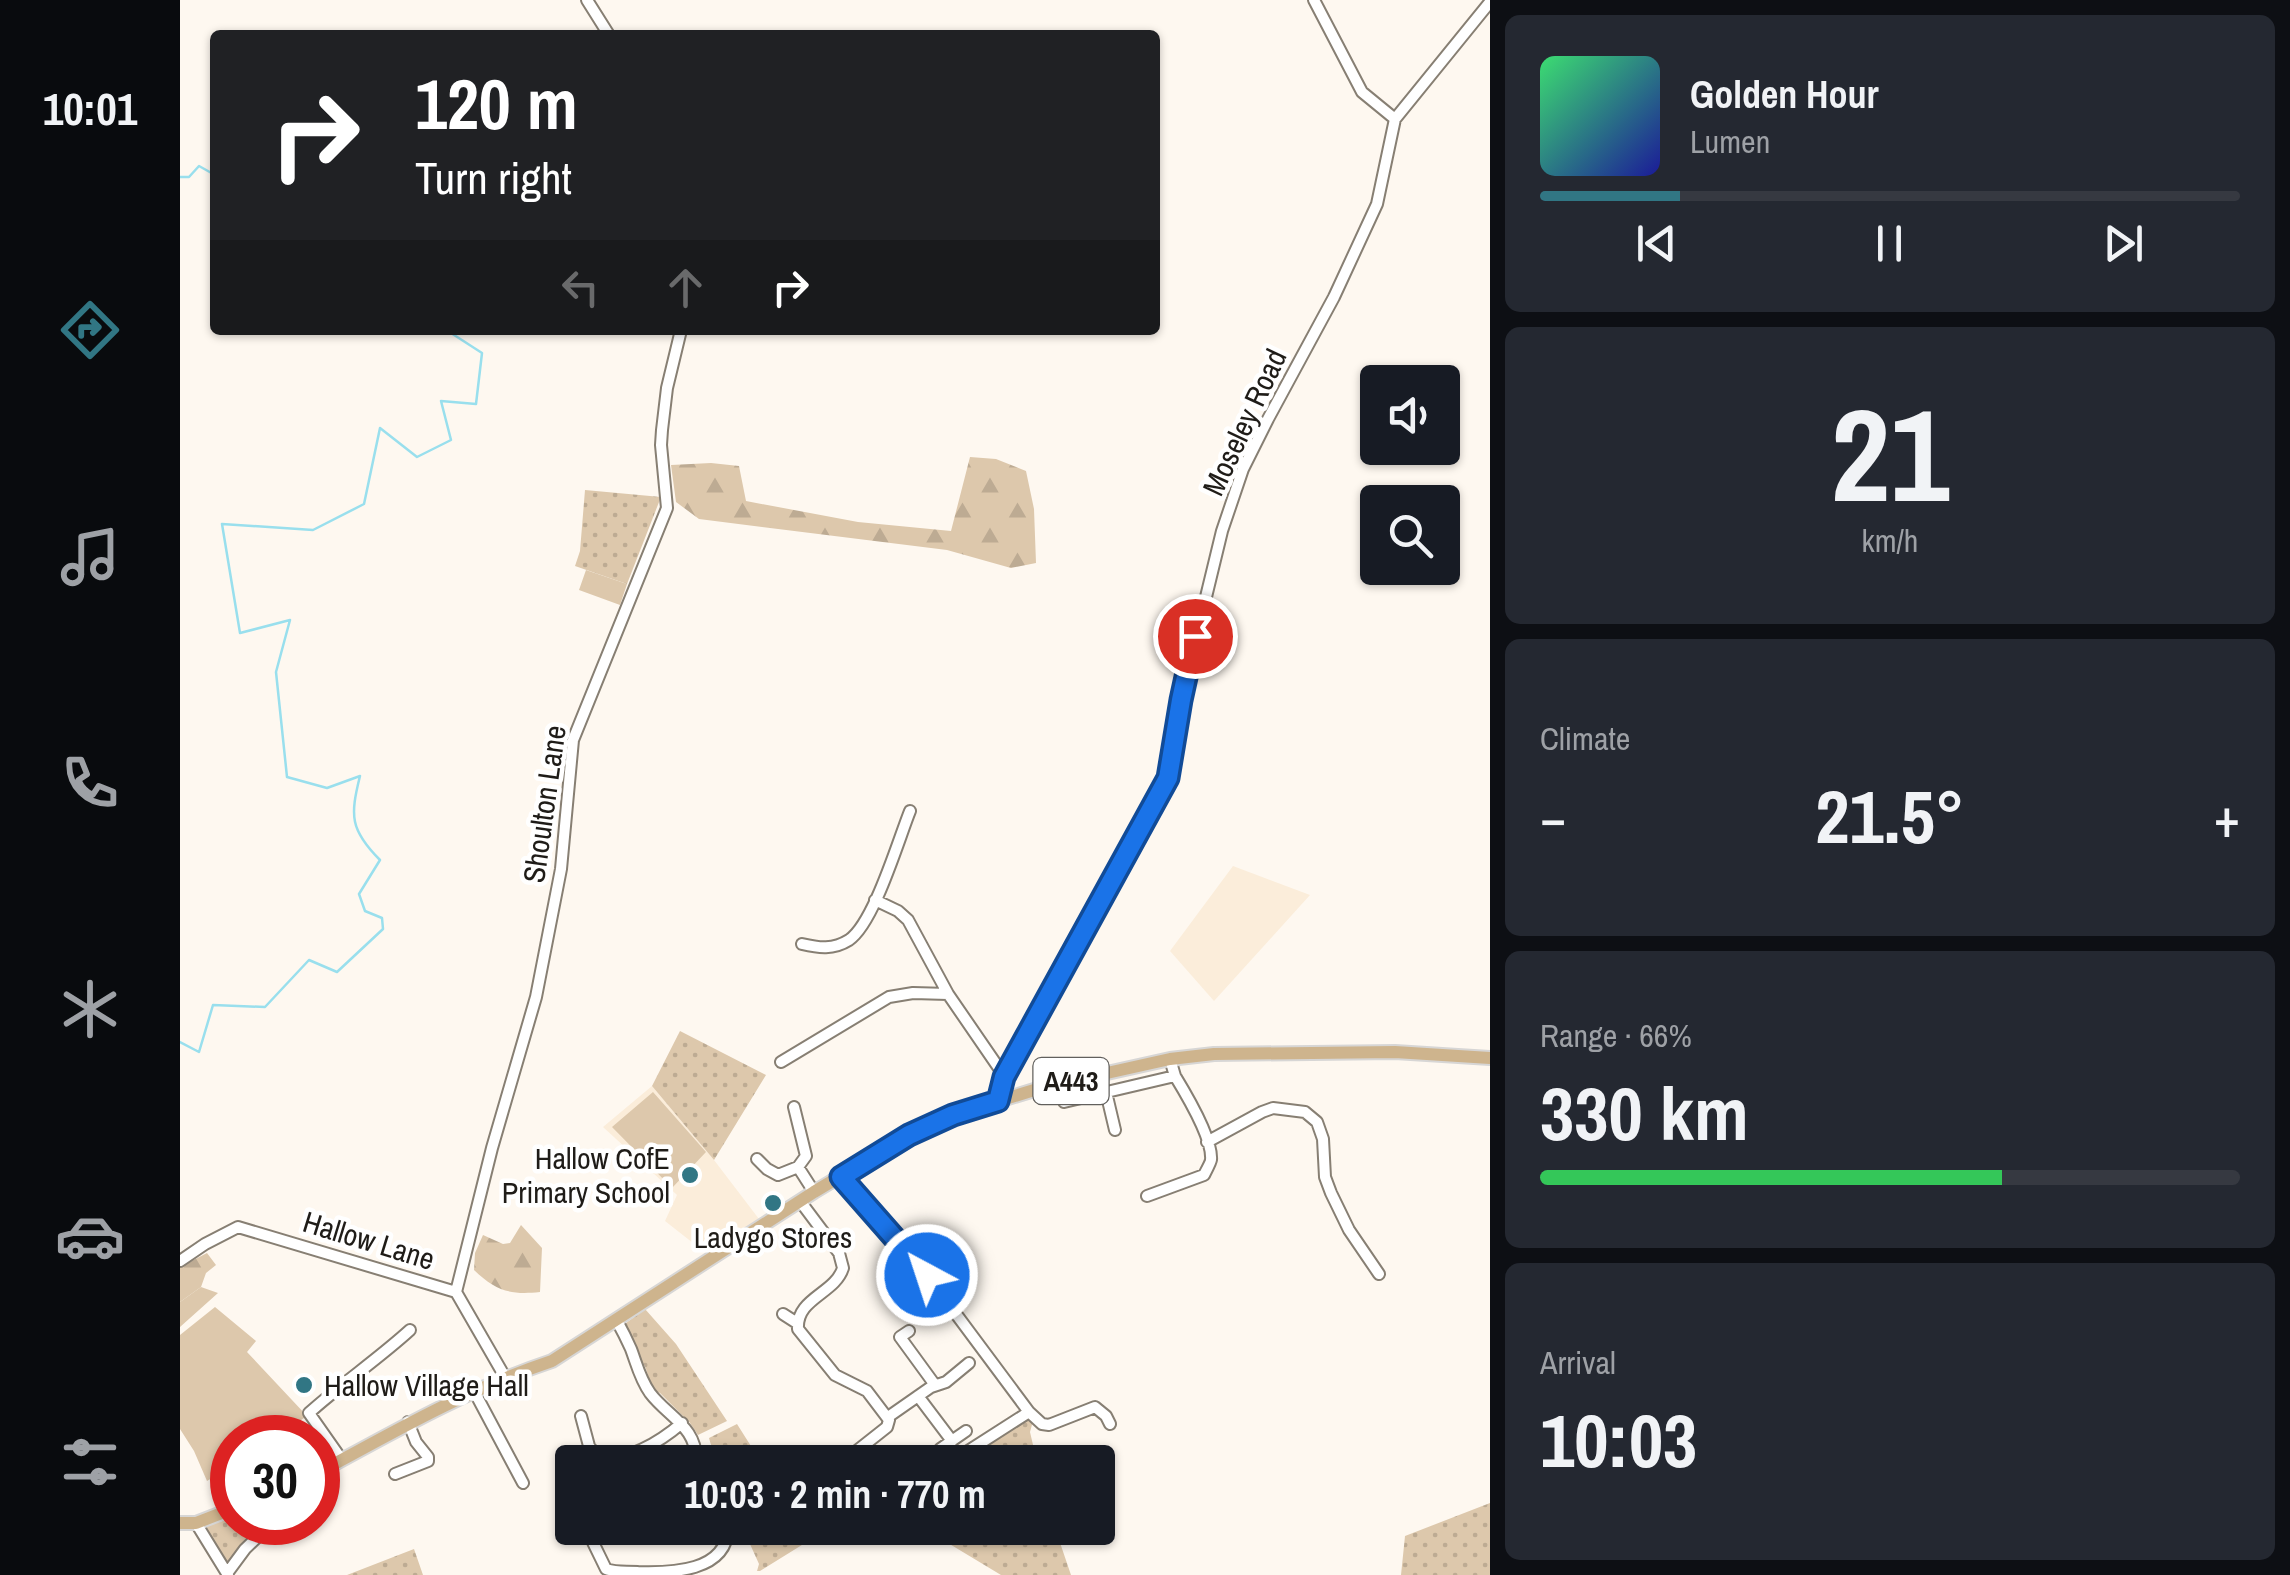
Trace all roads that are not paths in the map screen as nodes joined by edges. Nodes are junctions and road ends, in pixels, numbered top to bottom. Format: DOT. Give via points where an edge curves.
graph roads {
  1 [pos="587,0"];
  2 [pos="1314,0"];
  3 [pos="1490,2"];
  4 [pos="606,30"];
  5 [pos="1395,119"];
  6 [pos="680,335"];
  7 [pos="907,813"];
  8 [pos="875,900"];
  9 [pos="807,941"];
  10 [pos="948,994"];
  11 [pos="1490,1058"];
  12 [pos="1170,1059"];
  13 [pos="781,1062"];
  14 [pos="1175,1076"];
  15 [pos="1004,1077"];
  16 [pos="1106,1092"];
  17 [pos="998,1101"];
  18 [pos="1064,1102"];
  19 [pos="794,1107"];
  20 [pos="1115,1130"];
  21 [pos="1207,1142"];
  22 [pos="756,1159"];
  23 [pos="798,1168"];
  24 [pos="841,1177"];
  25 [pos="814,1192"];
  26 [pos="1147,1196"];
  27 [pos="800,1201"];
  28 [pos="180,1261"];
  29 [pos="1379,1274"];
  30 [pos="456,1292"];
  31 [pos="783,1314"];
  32 [pos="617,1321"];
  33 [pos="797,1323"];
  34 [pos="410,1330"];
  35 [pos="909,1330"];
  36 [pos="969,1362"];
  37 [pos="505,1376"];
  38 [pos="935,1385"];
  39 [pos="474,1391"];
  40 [pos="918,1396"];
  41 [pos="1028,1412"];
  42 [pos="582,1416"];
  43 [pos="888,1417"];
  44 [pos="408,1422"];
  45 [pos="682,1423"];
  46 [pos="1110,1424"];
  47 [pos="966,1431"];
  48 [pos="952,1440"];
  49 [pos="693,1445"];
  50 [pos="863,1445"];
  51 [pos="945,1445"];
  52 [pos="977,1445"];
  53 [pos="342,1460"];
  54 [pos="396,1474"];
  55 [pos="522,1484"];
  56 [pos="210,1517"];
  57 [pos="196,1522"];
  58 [pos="180,1523"];
  59 [pos="249,1545"];
  60 [pos="594,1545"];
  61 [pos="724,1545"];
  62 [pos="228,1573"];
  1 -- 4 [label="street"];
  2 -- 5 [label="street" via="1362,92"];
  3 -- 5 [label="street"];
  5 -- 15 [label="street, Moseley Road" via="1377,204 1244,469 1222,530 1168,778"];
  6 -- 30 [label="street, Shoulton Lane" via="661,446 667,508 573,740 562,870 536,997"];
  7 -- 8 [label="street"];
  8 -- 9 [label="street" via="849,940 828,948"];
  8 -- 10 [label="street" via="908,920"];
  10 -- 13 [label="street" via="889,998"];
  10 -- 15 [label="street"];
  11 -- 12 [label="main road, A443" via="1395,1052"];
  12 -- 14 [label="street"];
  12 -- 17 [label="main road, A443"];
  14 -- 16 [label="street"];
  14 -- 21 [label="street"];
  15 -- 17 [label="street, Moseley Road"];
  16 -- 18 [label="street"];
  16 -- 20 [label="street"];
  17 -- 24 [label="main road, A443" via="909,1135"];
  19 -- 23 [label="street" via="806,1156"];
  21 -- 26 [label="street" via="1211,1161 1204,1175"];
  21 -- 29 [label="street" via="1272,1108 1305,1112 1318,1122 1331,1193"];
  22 -- 23 [label="street" via="778,1175"];
  23 -- 25 [label="street"];
  24 -- 25 [label="main road, A443"];
  24 -- 41 [label="street" via="927,1275"];
  25 -- 27 [label="main road, A443"];
  27 -- 32 [label="main road, A443"];
  27 -- 33 [label="street" via="843,1268"];
  28 -- 30 [label="street, Hallow Lane" via="238,1227"];
  30 -- 37 [label="street, Hallow Lane"];
  31 -- 33 [label="street"];
  32 -- 37 [label="main road, A443" via="552,1361"];
  32 -- 45 [label="street" via="650,1394"];
  33 -- 43 [label="street" via="834,1376 867,1391"];
  34 -- 53 [label="street" via="308,1413"];
  35 -- 38 [label="street" via="900,1337"];
  36 -- 38 [label="street"];
  37 -- 39 [label="main road, A443"];
  38 -- 40 [label="street"];
  39 -- 44 [label="main road, A443"];
  39 -- 55 [label="street"];
  40 -- 43 [label="street"];
  40 -- 48 [label="street"];
  41 -- 46 [label="street" via="1049,1425 1095,1407"];
  41 -- 52 [label="street"];
  42 -- 45 [label="street" via="589,1446 606,1459 648,1445"];
  43 -- 50 [label="street" via="887,1427"];
  44 -- 53 [label="main road, A443"];
  44 -- 54 [label="street" via="428,1458"];
  45 -- 49 [label="street"];
  47 -- 48 [label="street"];
  48 -- 51 [label="street"];
  56 -- 57 [label="main road"];
  57 -- 58 [label="main road"];
  57 -- 62 [label="street"];
  59 -- 62 [label="street"];
  60 -- 61 [label="street" via="606,1569 664,1573 691,1568"];
}
